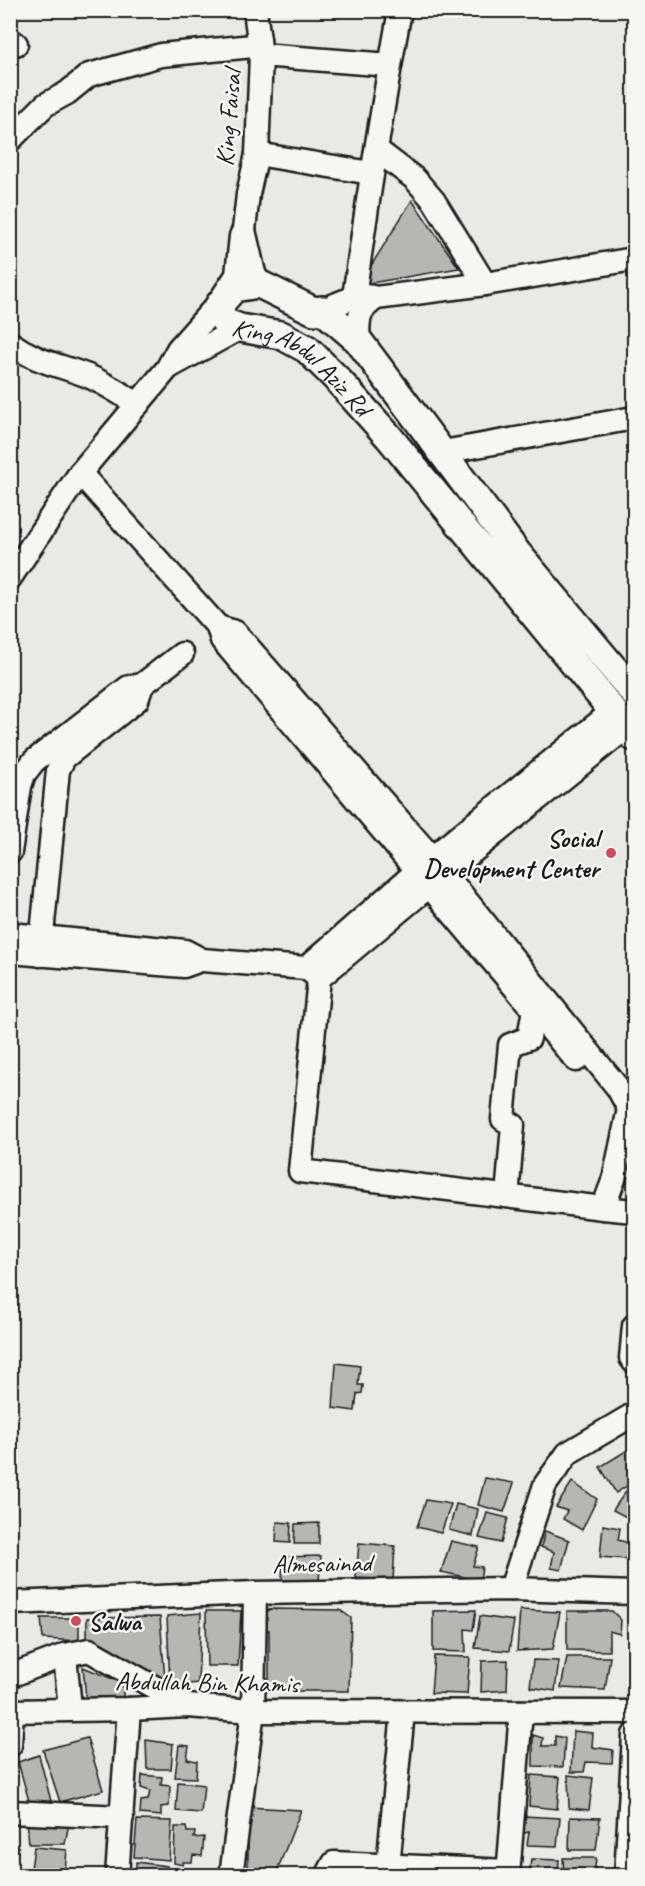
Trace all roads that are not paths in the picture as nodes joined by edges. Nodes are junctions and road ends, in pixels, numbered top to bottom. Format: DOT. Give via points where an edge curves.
graph roads {
  1 [pos="255,10"];
  2 [pos="400,10"];
  3 [pos="260,47"];
  4 [pos="390,65"];
  5 [pos="10,140"];
  6 [pos="377,150"];
  7 [pos="257,154"];
  8 [pos="371,173"];
  9 [pos="244,230"];
  10 [pos="634,259"];
  11 [pos="259,284"];
  12 [pos="485,284"];
  13 [pos="366,298"];
  14 [pos="322,310"];
  15 [pos="240,328"];
  16 [pos="358,340"];
  17 [pos="10,343"];
  18 [pos="167,369"];
  19 [pos="138,404"];
  20 [pos="414,415"];
  21 [pos="634,418"];
  22 [pos="389,437"];
  23 [pos="443,452"];
  24 [pos="80,473"];
  25 [pos="507,561"];
  26 [pos="10,578"];
  27 [pos="182,654"];
  28 [pos="142,685"];
  29 [pos="634,693"];
  30 [pos="625,725"];
  31 [pos="24,774"];
  32 [pos="56,783"];
  33 [pos="10,852"];
  34 [pos="431,872"];
  35 [pos="10,934"];
  36 [pos="41,946"];
  37 [pos="10,952"];
  38 [pos="313,973"];
  39 [pos="534,1009"];
  40 [pos="614,1179"];
  41 [pos="509,1196"];
  42 [pos="603,1208"];
  43 [pos="634,1211"];
  44 [pos="634,1326"];
  45 [pos="634,1362"];
  46 [pos="634,1414"];
  47 [pos="511,1589"];
  48 [pos="255,1593"];
  49 [pos="634,1593"];
  50 [pos="10,1603"];
  51 [pos="65,1655"];
  52 [pos="10,1676"];
  53 [pos="187,1706"];
  54 [pos="70,1709"];
  55 [pos="129,1709"];
  56 [pos="11,1711"];
  57 [pos="253,1711"];
  58 [pos="403,1712"];
  59 [pos="521,1712"];
  60 [pos="634,1712"];
  61 [pos="634,1735"];
  62 [pos="10,1745"];
  63 [pos="10,1812"];
  64 [pos="122,1817"];
  65 [pos="388,1866"];
  66 [pos="508,1873"];
  67 [pos="117,1875"];
  68 [pos="231,1875"];
  69 [pos="327,1875"];
  70 [pos="626,1875"];
  1 -- 3 [label="street, King Faisal"];
  2 -- 4 [label="street"];
  3 -- 4 [label="street"];
  3 -- 5 [label="street" via="161,55 88,75 45,105"];
  3 -- 7 [label="street, King Faisal"];
  4 -- 6 [label="street"];
  6 -- 8 [label="street"];
  6 -- 12 [label="street" via="415,179 434,201"];
  7 -- 8 [label="street"];
  7 -- 9 [label="street, King Faisal"];
  8 -- 13 [label="street" via="355,290"];
  9 -- 11 [label="street"];
  9 -- 18 [label="street, King Faisal" via="237,275"];
  10 -- 12 [label="street"];
  11 -- 14 [label="main road, King Abdul Aziz Rd" via="314,311"];
  11 -- 15 [label="main road, King Abdul Aziz Rd" via="234,288 220,304 226,324"];
  12 -- 13 [label="street"];
  13 -- 14 [label="street"];
  13 -- 16 [label="street"];
  14 -- 16 [label="main road, King Abdul Aziz Rd"];
  15 -- 18 [label="street"];
  15 -- 22 [label="main road, King Abdul Aziz Rd" via="281,335 307,349"];
  16 -- 20 [label="main road, King Abdul Aziz Rd"];
  17 -- 19 [label="street" via="63,369 89,376"];
  18 -- 19 [label="street"];
  19 -- 24 [label="street"];
  20 -- 22 [label="main road"];
  20 -- 23 [label="main road, King Abdul Aziz Rd"];
  21 -- 23 [label="street"];
  22 -- 25 [label="main road, King Abdul Aziz Rd"];
  23 -- 25 [label="main road, King Abdul Aziz Rd"];
  24 -- 26 [label="street"];
  24 -- 34 [label="street" via="218,627 235,632"];
  25 -- 29 [label="main road, King Abdul Aziz Rd"];
  25 -- 30 [label="main road, King Abdul Aziz Rd"];
  27 -- 28 [label="street"];
  28 -- 31 [label="street" via="129,687 34,760"];
  28 -- 32 [label="street" via="137,700 64,758"];
  30 -- 34 [label="street"];
  31 -- 32 [label="street"];
  31 -- 33 [label="street"];
  32 -- 36 [label="street"];
  34 -- 38 [label="street"];
  34 -- 39 [label="street"];
  34 -- 40 [label="street" via="618,1088 629,1109"];
  35 -- 36 [label="street"];
  36 -- 37 [label="street"];
  36 -- 38 [label="street" via="185,951 202,960"];
  38 -- 41 [label="street" via="300,1171"];
  39 -- 40 [label="street" via="611,1104"];
  39 -- 41 [label="street" via="529,1038 510,1045 503,1119 513,1125"];
  40 -- 42 [label="street"];
  41 -- 42 [label="street"];
  42 -- 43 [label="street"];
  44 -- 45 [label="street"];
  46 -- 47 [label="street" via="568,1453 545,1485"];
  47 -- 48 [label="street, Almesainad"];
  47 -- 49 [label="street, Almesainad"];
  48 -- 50 [label="street, Almesainad"];
  48 -- 57 [label="street"];
  51 -- 52 [label="street"];
  51 -- 53 [label="street" via="89,1650"];
  51 -- 54 [label="street"];
  53 -- 55 [label="street, Abdullah Bin Khamis"];
  53 -- 57 [label="street, Abdullah Bin Khamis"];
  54 -- 55 [label="street, Abdullah Bin Khamis"];
  54 -- 56 [label="street, Abdullah Bin Khamis"];
  55 -- 64 [label="street"];
  56 -- 62 [label="street"];
  57 -- 58 [label="street, Abdullah Bin Khamis"];
  57 -- 68 [label="street"];
  58 -- 59 [label="street, Abdullah Bin Khamis"];
  58 -- 65 [label="street"];
  59 -- 60 [label="street, Abdullah Bin Khamis"];
  59 -- 66 [label="street"];
  61 -- 70 [label="street"];
  63 -- 64 [label="street"];
  64 -- 67 [label="street"];
  65 -- 66 [label="street"];
  65 -- 69 [label="street" via="334,1863"];
}
